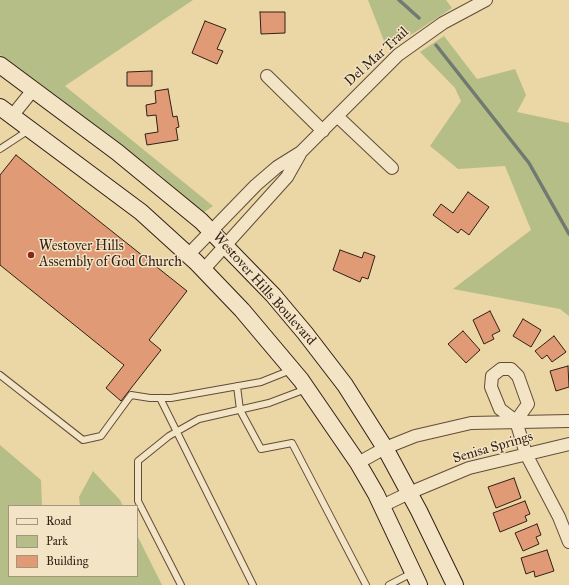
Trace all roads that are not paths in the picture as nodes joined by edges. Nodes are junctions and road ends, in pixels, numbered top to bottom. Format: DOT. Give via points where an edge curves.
graph roads {
  1 [pos="486,0"];
  2 [pos="0,65"];
  3 [pos="267,76"];
  4 [pos="33,90"];
  5 [pos="6,112"];
  6 [pos="337,116"];
  7 [pos="30,129"];
  8 [pos="323,131"];
  9 [pos="0,149"];
  10 [pos="301,152"];
  11 [pos="392,168"];
  12 [pos="264,178"];
  13 [pos="276,190"];
  14 [pos="212,230"];
  15 [pos="226,245"];
  16 [pos="188,255"];
  17 [pos="204,269"];
  18 [pos="292,369"];
  19 [pos="0,375"];
  20 [pos="236,386"];
  21 [pos="308,389"];
  22 [pos="160,398"];
  23 [pos="240,410"];
  24 [pos="516,421"];
  25 [pos="569,421"];
  26 [pos="177,431"];
  27 [pos="569,444"];
  28 [pos="385,448"];
  29 [pos="526,454"];
  30 [pos="358,463"];
  31 [pos="409,492"];
  32 [pos="382,506"];
  33 [pos="569,542"];
  34 [pos="416,578"];
  35 [pos="181,585"];
  36 [pos="253,585"];
  37 [pos="366,585"];
  38 [pos="389,585"];
  39 [pos="454,585"];
  1 -- 6 [label="street, Del Mar Trail" via="442,23 398,55"];
  2 -- 4 [label="main road, Westover Hills Boulevard"];
  3 -- 8 [label="street"];
  4 -- 5 [label="street"];
  4 -- 14 [label="main road, Westover Hills Boulevard" via="117,152"];
  5 -- 7 [label="main road"];
  6 -- 8 [label="street, Del Mar Trail"];
  6 -- 11 [label="street"];
  7 -- 9 [label="lane"];
  7 -- 16 [label="main road" via="141,212"];
  8 -- 10 [label="street, Del Mar Trail"];
  10 -- 12 [label="street, Del Mar Trail"];
  10 -- 13 [label="street, Del Mar Trail" via="287,177"];
  12 -- 13 [label="street"];
  12 -- 14 [label="street, Del Mar Trail"];
  13 -- 15 [label="street, Del Mar Trail"];
  14 -- 15 [label="main road, Westover Hills Boulevard"];
  14 -- 16 [label="street, Del Mar Trail"];
  15 -- 17 [label="street, Del Mar Trail"];
  15 -- 28 [label="main road, Westover Hills Boulevard" via="306,332 345,385"];
  16 -- 17 [label="main road"];
  17 -- 18 [label="main road"];
  18 -- 20 [label="lane" via="261,382"];
  18 -- 21 [label="main road"];
  19 -- 22 [label="lane" via="83,440 101,436 131,395"];
  20 -- 22 [label="lane"];
  20 -- 23 [label="lane"];
  21 -- 23 [label="lane"];
  21 -- 30 [label="main road"];
  22 -- 26 [label="lane"];
  23 -- 26 [label="lane" via="199,419"];
  23 -- 37 [label="lane" via="261,449 292,443"];
  24 -- 25 [label="street, Senisa Springs"];
  24 -- 28 [label="street, Senisa Springs" via="472,423 415,436"];
  24 -- 29 [label="street"];
  26 -- 35 [label="lane" via="138,461 138,501"];
  26 -- 36 [label="lane"];
  27 -- 29 [label="street, Senisa Springs"];
  28 -- 30 [label="street, Senisa Springs"];
  28 -- 31 [label="main road, Westover Hills Boulevard"];
  29 -- 31 [label="street, Senisa Springs" via="469,468"];
  29 -- 33 [label="street"];
  30 -- 32 [label="main road"];
  31 -- 32 [label="street, Senisa Springs"];
  31 -- 39 [label="main road, Westover Hills Boulevard" via="448,568"];
  32 -- 34 [label="main road"];
  34 -- 38 [label="lane"];
}
